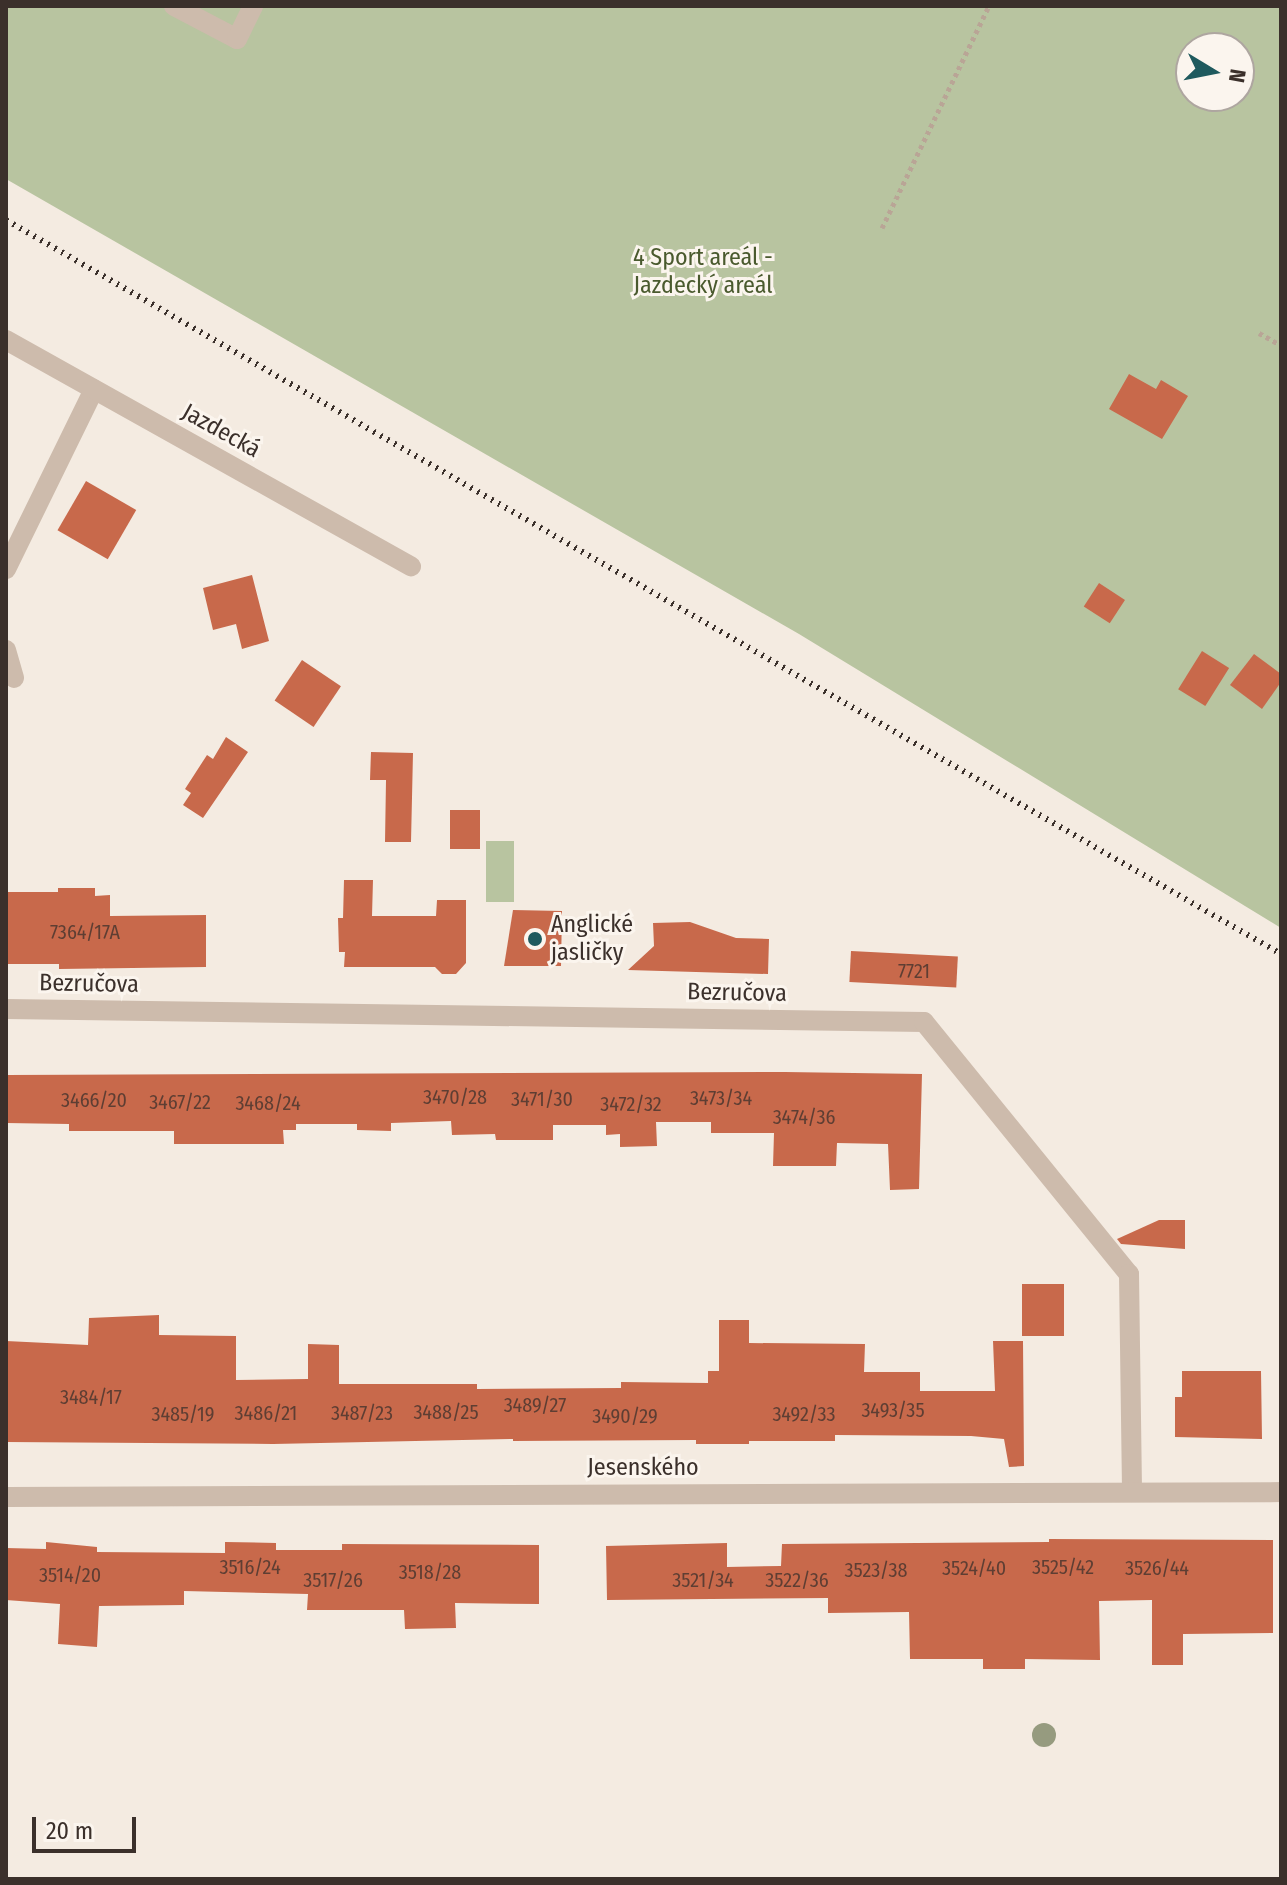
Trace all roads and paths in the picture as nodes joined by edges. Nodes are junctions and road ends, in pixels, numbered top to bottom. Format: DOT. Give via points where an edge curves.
graph roads {
  1 [pos="174,6"];
  2 [pos="253,6"];
  3 [pos="989,6"];
  4 [pos="882,228"];
  5 [pos="1259,333"];
  6 [pos="6,340"];
  7 [pos="1281,345"];
  8 [pos="94,389"];
  9 [pos="411,566"];
  10 [pos="6,569"];
  11 [pos="6,650"];
  12 [pos="14,678"];
  13 [pos="6,1009"];
  14 [pos="1132,1492"];
  15 [pos="1281,1492"];
  16 [pos="6,1497"];
  1 -- 2 [label="street" via="237,39"];
  3 -- 4 [label="path"];
  5 -- 7 [label="path"];
  6 -- 8 [label="street, Jazdecká"];
  8 -- 9 [label="street, Jazdecká"];
  8 -- 10 [label="street"];
  11 -- 12 [label="street"];
  13 -- 14 [label="street, Bezručova" via="924,1022 1129,1274"];
  14 -- 15 [label="street, Jesenského"];
  14 -- 16 [label="street, Jesenského"];
}
